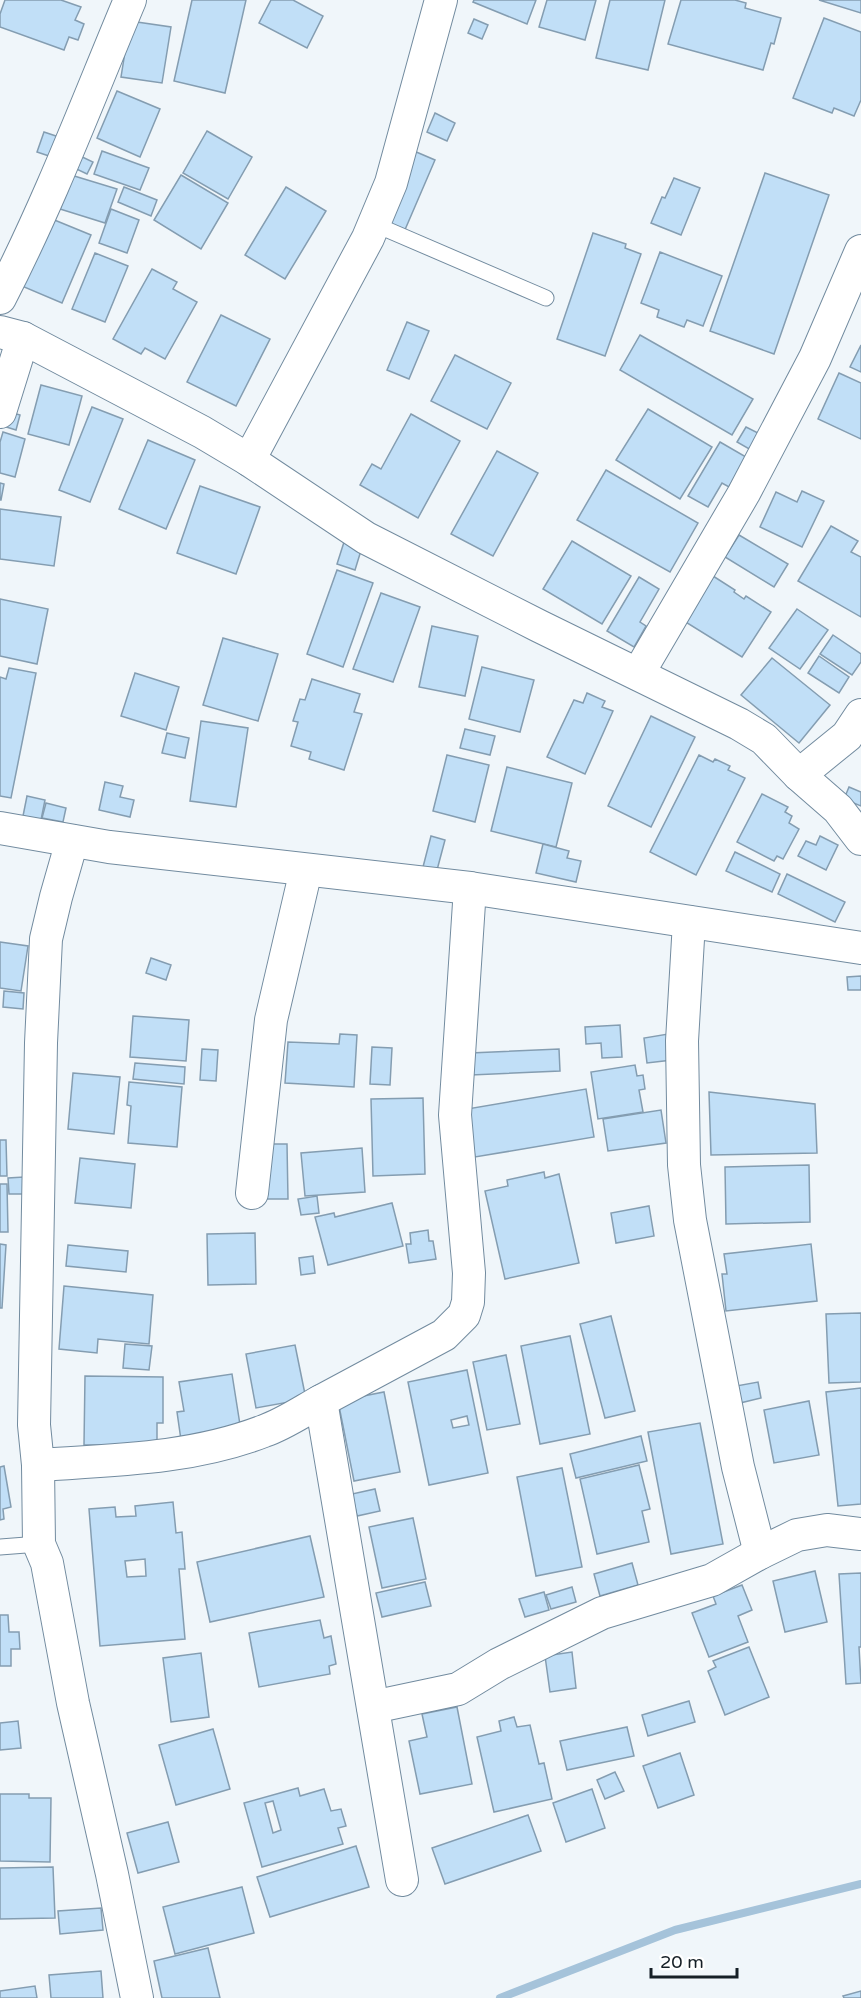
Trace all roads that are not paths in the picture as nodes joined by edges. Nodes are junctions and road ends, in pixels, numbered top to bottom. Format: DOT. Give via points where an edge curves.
graph roads {
  1 [pos="129,0"];
  2 [pos="441,0"];
  3 [pos="374,224"];
  4 [pos="861,251"];
  5 [pos="0,298"];
  6 [pos="546,298"];
  7 [pos="11,335"];
  8 [pos="0,412"];
  9 [pos="249,460"];
  10 [pos="638,674"];
  11 [pos="861,715"];
  12 [pos="799,775"];
  13 [pos="0,828"];
  14 [pos="861,839"];
  15 [pos="72,841"];
  16 [pos="306,870"];
  17 [pos="470,888"];
  18 [pos="689,922"];
  19 [pos="861,948"];
  20 [pos="252,1192"];
  21 [pos="321,1401"];
  22 [pos="38,1465"];
  23 [pos="861,1534"];
  24 [pos="39,1544"];
  25 [pos="0,1547"];
  26 [pos="760,1553"];
  27 [pos="374,1707"];
  28 [pos="402,1880"];
  29 [pos="137,1998"];
  1 -- 5 [label="street" via="30,240"];
  2 -- 3 [label="street" via="391,183"];
  3 -- 6 [label="lane"];
  3 -- 9 [label="street"];
  4 -- 10 [label="street" via="815,358 744,493"];
  7 -- 8 [label="street"];
  7 -- 9 [label="street"];
  9 -- 10 [label="street" via="366,538"];
  10 -- 12 [label="street" via="764,739"];
  11 -- 12 [label="street" via="847,736"];
  12 -- 14 [label="street" via="838,809"];
  13 -- 15 [label="street"];
  15 -- 16 [label="street"];
  15 -- 22 [label="street" via="46,939 40,1054 34,1425"];
  16 -- 17 [label="street"];
  16 -- 20 [label="street" via="271,1020"];
  17 -- 18 [label="street"];
  17 -- 21 [label="street" via="455,1115 469,1273 464,1316 444,1335"];
  18 -- 19 [label="street"];
  18 -- 26 [label="street" via="682,1041 684,1165 690,1220 738,1467"];
  21 -- 22 [label="street" via="266,1431 219,1446 155,1457"];
  21 -- 27 [label="street"];
  22 -- 24 [label="street"];
  23 -- 26 [label="street" via="827,1530 797,1535"];
  24 -- 25 [label="lane"];
  24 -- 29 [label="street" via="47,1563"];
  26 -- 27 [label="street" via="712,1580 602,1613 458,1689"];
  27 -- 28 [label="street"];
}
